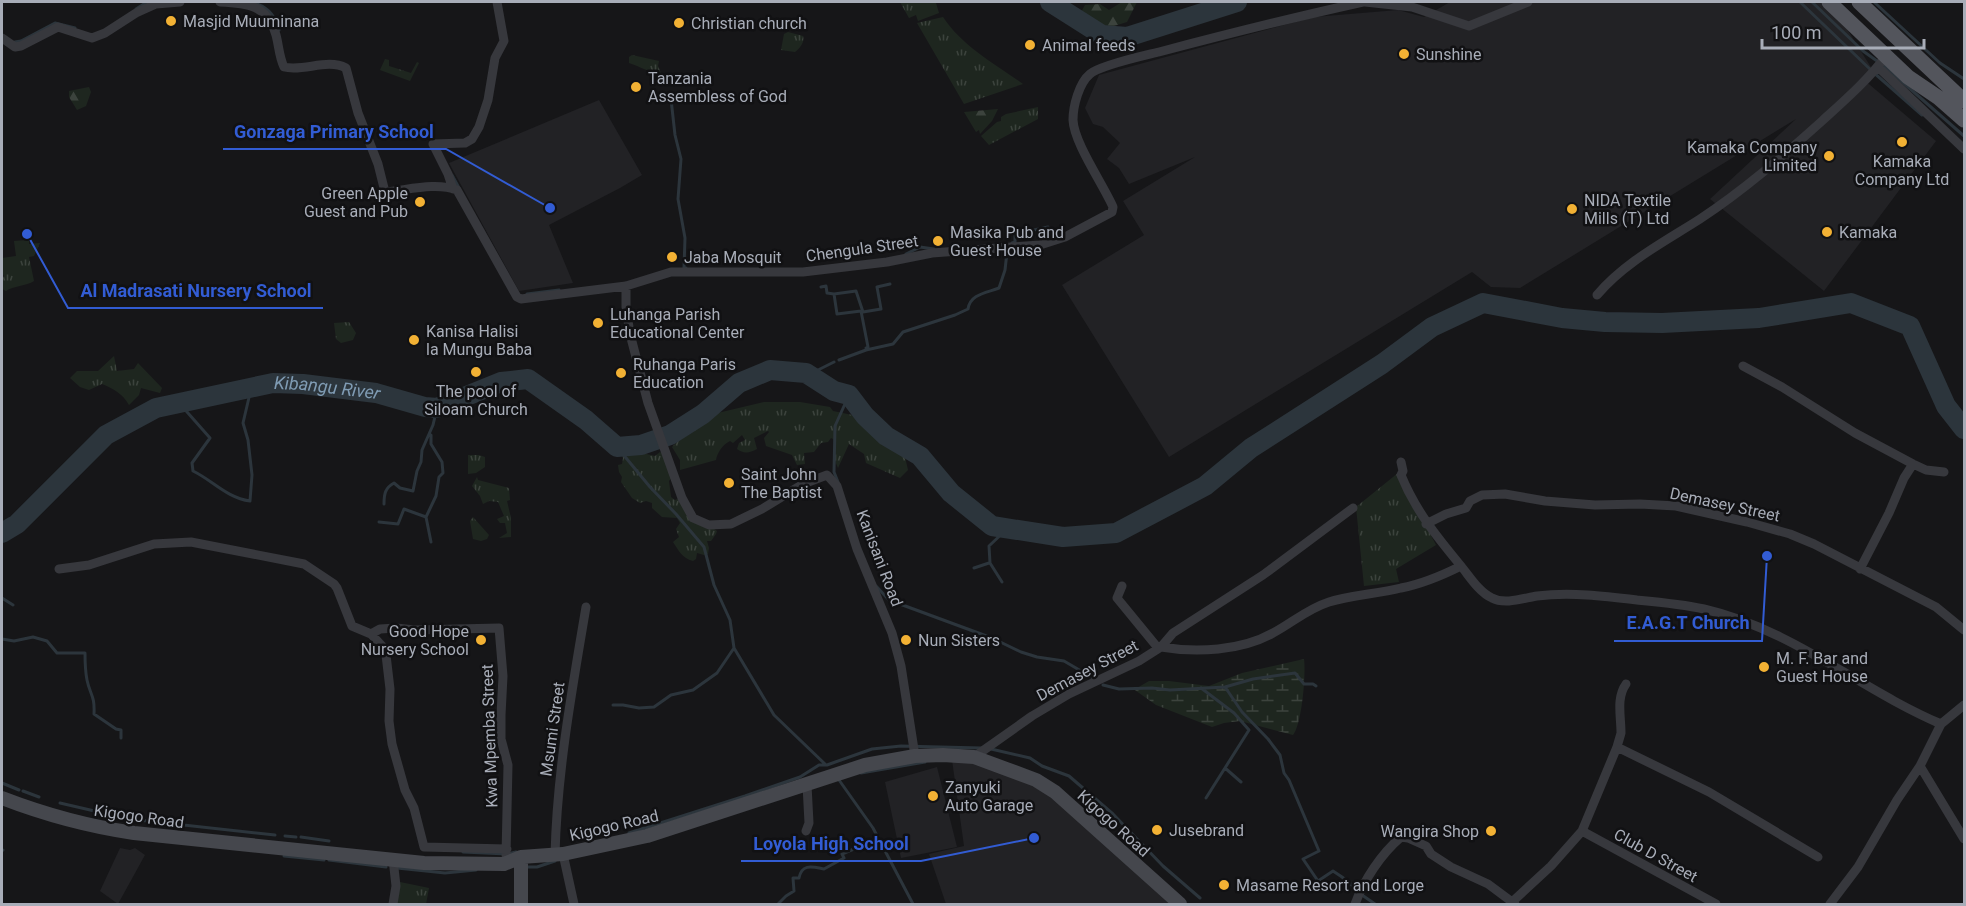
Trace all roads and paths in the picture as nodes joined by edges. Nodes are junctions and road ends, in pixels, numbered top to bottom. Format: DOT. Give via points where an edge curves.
graph roads {
  1 [pos="180,2"];
  2 [pos="220,2"];
  3 [pos="497,2"];
  4 [pos="1364,2"];
  5 [pos="1528,2"];
  6 [pos="1828,2"];
  7 [pos="1859,2"];
  8 [pos="2,38"];
  9 [pos="1882,61"];
  10 [pos="1965,101"];
  11 [pos="1965,120"];
  12 [pos="1965,148"];
  13 [pos="455,190"];
  14 [pos="626,286"];
  15 [pos="1597,295"];
  16 [pos="1743,366"];
  17 [pos="1401,462"];
  18 [pos="1913,464"];
  19 [pos="1944,472"];
  20 [pos="1353,508"];
  21 [pos="1426,524"];
  22 [pos="1461,566"];
  23 [pos="59,569"];
  24 [pos="1860,569"];
  25 [pos="1122,586"];
  26 [pos="586,607"];
  27 [pos="1965,630"];
  28 [pos="371,634"];
  29 [pos="1159,648"];
  30 [pos="1626,684"];
  31 [pos="1965,705"];
  32 [pos="1941,724"];
  33 [pos="1617,747"];
  34 [pos="915,756"];
  35 [pos="974,756"];
  36 [pos="1920,766"];
  37 [pos="807,785"];
  38 [pos="2,798"];
  39 [pos="806,831"];
  40 [pos="1582,831"];
  41 [pos="1965,839"];
  42 [pos="423,847"];
  43 [pos="507,849"];
  44 [pos="559,855"];
  45 [pos="521,857"];
  46 [pos="1818,857"];
  47 [pos="393,859"];
  48 [pos="424,863"];
  49 [pos="504,864"];
  50 [pos="1514,903"];
  51 [pos="393,904"];
  52 [pos="521,904"];
  53 [pos="574,904"];
  54 [pos="1180,904"];
  55 [pos="1355,904"];
  56 [pos="1716,904"];
  57 [pos="1833,904"];
  1 -- 8 [label="street" via="156,4 92,38 58,27 21,46 15,47"];
  2 -- 13 [label="street" via="247,4 261,10 276,32 284,67 333,64 346,68 385,192 436,187"];
  3 -- 13 [label="street" via="504,41 495,58 479,127 465,143 433,144"];
  4 -- 5 [label="street, Chengula Street" via="1412,7 1469,26"];
  4 -- 14 [label="street, Chengula Street" via="1243,29 1092,72 1078,92 1073,119 1085,153 1113,207 1112,212 1065,237 1040,245 932,253 804,272 671,272"];
  6 -- 9 [label="main road"];
  7 -- 10 [label="main road"];
  9 -- 11 [label="main road"];
  9 -- 12 [label="street"];
  9 -- 15 [label="street" via="1746,188 1648,251"];
  13 -- 14 [label="street, Chengula Street" via="519,299"];
  14 -- 34 [label="street, Kanisani Road" via="630,334 648,404 687,510 698,522 731,524 819,476 832,478 892,633"];
  16 -- 18 [label="street"];
  17 -- 21 [label="street" via="1401,475"];
  18 -- 19 [label="street"];
  18 -- 24 [label="street"];
  20 -- 29 [label="street" via="1263,575 1173,633"];
  21 -- 22 [label="street"];
  21 -- 24 [label="street, Demasey Street" via="1466,508 1482,495 1505,494 1595,505 1676,506 1790,534"];
  22 -- 29 [label="street, Demasey Street" via="1410,586 1329,602 1246,644"];
  22 -- 32 [label="street" via="1495,600 1593,595 1705,609 1756,624 1916,714"];
  23 -- 28 [label="street" via="88,565 154,544 180,543 293,561 334,584 352,626"];
  24 -- 27 [label="street, Demasey Street" via="1936,607"];
  25 -- 29 [label="street" via="1117,598"];
  26 -- 44 [label="street, Msumi Street" via="561,762 555,826"];
  28 -- 42 [label="street" via="386,655 392,744"];
  28 -- 43 [label="street, Kwa Mpemba Street" via="396,628 499,628 503,676 501,731 508,765"];
  29 -- 35 [label="street, Demasey Street" via="1069,694"];
  30 -- 33 [label="street" via="1622,690"];
  31 -- 32 [label="street"];
  32 -- 36 [label="street"];
  33 -- 40 [label="street"];
  33 -- 46 [label="street" via="1717,796"];
  34 -- 35 [label="main road, Kigogo Road"];
  34 -- 37 [label="main road, Kigogo Road" via="865,765"];
  35 -- 54 [label="main road, Kigogo Road" via="1036,780 1055,792"];
  36 -- 41 [label="street"];
  36 -- 57 [label="street"];
  37 -- 39 [label="street"];
  37 -- 44 [label="main road, Kigogo Road" via="647,836"];
  38 -- 47 [label="main road, Kigogo Road" via="100,828"];
  40 -- 50 [label="street"];
  40 -- 56 [label="street, Club D Street"];
  42 -- 43 [label="street"];
  42 -- 48 [label="street"];
  43 -- 49 [label="street, Kwa Mpemba Street"];
  44 -- 45 [label="main road, Kigogo Road"];
  44 -- 53 [label="street, Msumi Street"];
  45 -- 49 [label="main road, Kigogo Road"];
  45 -- 52 [label="main road"];
  47 -- 48 [label="main road, Kigogo Road"];
  47 -- 51 [label="street"];
  48 -- 49 [label="main road, Kigogo Road"];
  50 -- 55 [label="street" via="1488,884 1451,867 1423,844 1401,837 1387,849"];
}
